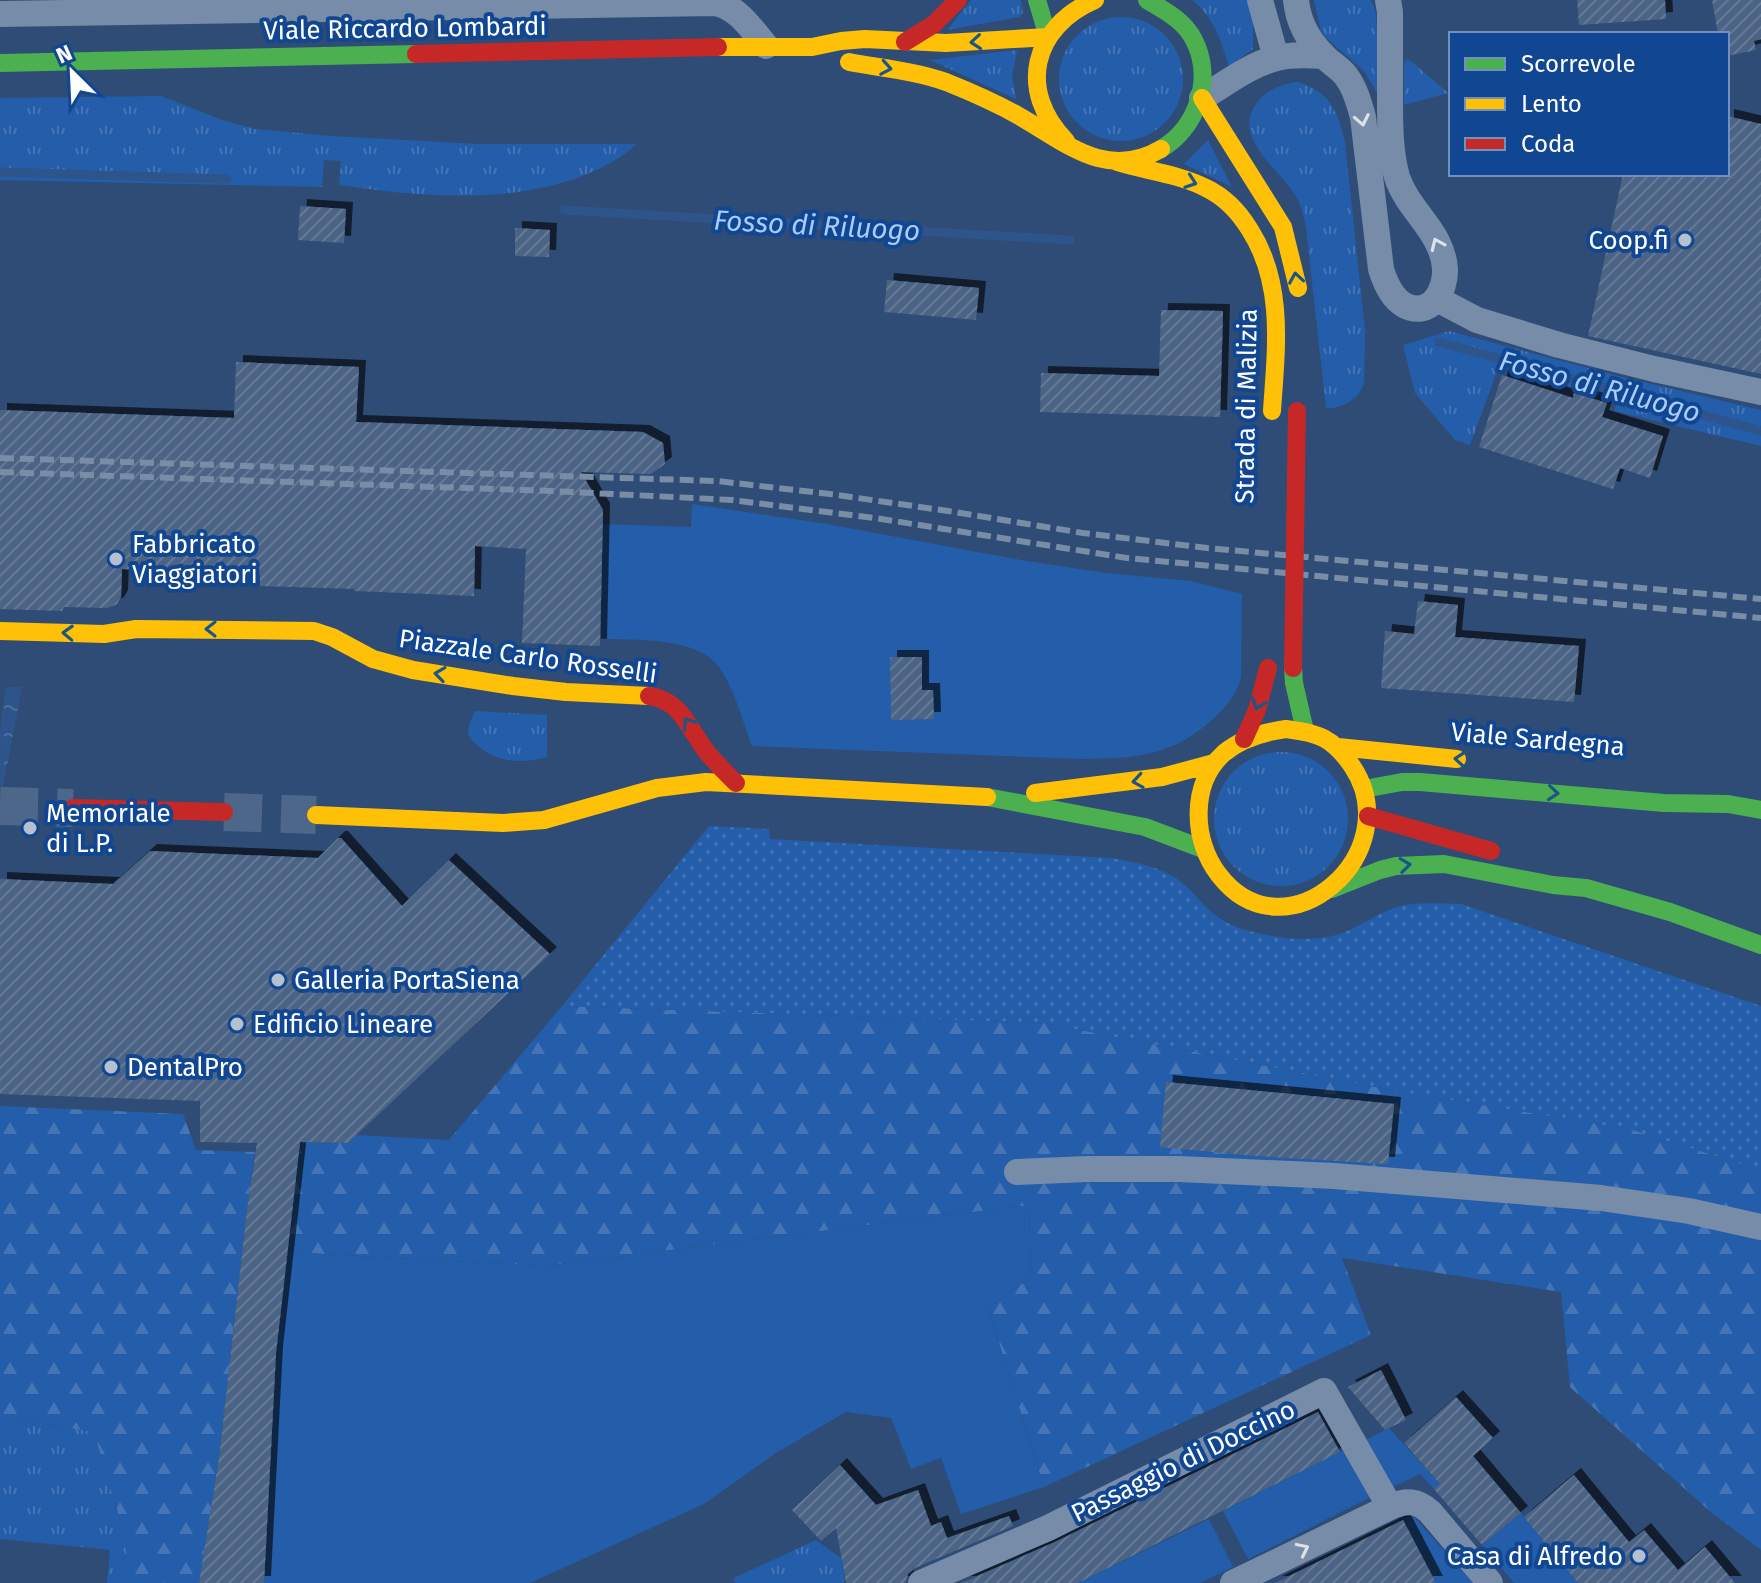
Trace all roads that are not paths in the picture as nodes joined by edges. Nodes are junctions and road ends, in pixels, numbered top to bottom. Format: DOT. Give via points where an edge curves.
graph roads {
  1 [pos="958,0"];
  2 [pos="1037,0"];
  3 [pos="1095,0"];
  4 [pos="1147,0"];
  5 [pos="1260,0"];
  6 [pos="1296,0"];
  7 [pos="1388,0"];
  8 [pos="0,14"];
  9 [pos="1048,37"];
  10 [pos="905,42"];
  11 [pos="766,46"];
  12 [pos="812,47"];
  13 [pos="1323,56"];
  14 [pos="1276,58"];
  15 [pos="0,63"];
  16 [pos="1202,98"];
  17 [pos="1069,145"];
  18 [pos="1116,162"];
  19 [pos="1437,299"];
  20 [pos="1299,313"];
  21 [pos="1761,392"];
  22 [pos="1298,404"];
  23 [pos="1272,418"];
  24 [pos="0,631"];
  25 [pos="1268,660"];
  26 [pos="1305,731"];
  27 [pos="1244,739"];
  28 [pos="1338,747"];
  29 [pos="1476,760"];
  30 [pos="1214,763"];
  31 [pos="736,783"];
  32 [pos="1680,785"];
  33 [pos="1364,789"];
  34 [pos="993,797"];
  35 [pos="1728,804"];
  36 [pos="73,808"];
  37 [pos="1761,810"];
  38 [pos="224,812"];
  39 [pos="316,815"];
  40 [pos="1368,816"];
  41 [pos="1203,849"];
  42 [pos="1503,854"];
  43 [pos="1527,861"];
  44 [pos="1586,888"];
  45 [pos="1332,889"];
  46 [pos="1761,945"];
  47 [pos="1017,1172"];
  48 [pos="1761,1227"];
  49 [pos="1390,1507"];
  50 [pos="921,1583"];
  51 [pos="1233,1583"];
  52 [pos="1490,1583"];
  1 -- 10 [label="main road"];
  2 -- 9 [label="main road"];
  3 -- 9 [label="main road, Viale Riccardo Lombardi" via="1066,15"];
  4 -- 16 [label="main road" via="1182,21 1197,43 1204,68"];
  5 -- 14 [label="street"];
  6 -- 13 [label="street" via="1300,21"];
  19 -- 7 [label="street, one-way" via="1445,270 1441,252 1405,195 1393,158"];
  8 -- 11 [label="street" via="715,3 730,8"];
  9 -- 10 [label="main road, Viale Riccardo Lombardi, one-way"];
  9 -- 17 [label="main road, Viale Riccardo Lombardi" via="1037,83 1042,107"];
  10 -- 12 [label="main road, Viale Riccardo Lombardi" via="865,39"];
  11 -- 12 [label="main road, Viale Riccardo Lombardi"];
  11 -- 15 [label="main road, Viale Riccardo Lombardi"];
  12 -- 17 [label="main road, Viale Riccardo Lombardi, one-way" via="836,59 936,79 1014,113"];
  13 -- 14 [label="street"];
  13 -- 19 [label="street, one-way" via="1345,74 1358,101 1387,285 1404,305 1425,306"];
  14 -- 16 [label="street"];
  16 -- 18 [label="main road, Viale Riccardo Lombardi" via="1190,124 1171,145 1145,158"];
  20 -- 16 [label="main road, Strada di Malizia, one-way" via="1283,227"];
  17 -- 18 [label="main road, Viale Riccardo Lombardi"];
  18 -- 23 [label="main road, Strada di Malizia, one-way" via="1205,187 1232,206 1251,230 1275,300"];
  19 -- 21 [label="street" via="1477,320 1559,345"];
  22 -- 26 [label="main road, Strada di Malizia, bridge" via="1293,668"];
  31 -- 24 [label="main road, Piazzale Carlo Rosselli, one-way" via="708,754 681,712 657,697 566,692 413,670 373,659 314,631"];
  25 -- 27 [label="main road, one-way" via="1257,710"];
  26 -- 27 [label="main road" via="1266,731"];
  26 -- 28 [label="main road"];
  27 -- 30 [label="main road"];
  29 -- 28 [label="main road, Viale Sardegna, one-way"];
  28 -- 33 [label="main road"];
  30 -- 34 [label="main road, one-way" via="1132,782"];
  30 -- 41 [label="main road" via="1201,791 1197,820"];
  31 -- 34 [label="main road"];
  31 -- 39 [label="main road" via="657,788 527,823"];
  32 -- 35 [label="main road, Viale Sardegna"];
  33 -- 35 [label="main road, Viale Sardegna, one-way" via="1420,782"];
  33 -- 40 [label="main road"];
  34 -- 41 [label="main road" via="1145,827"];
  35 -- 37 [label="main road, Viale Sardegna"];
  36 -- 38 [label="main road"];
  40 -- 42 [label="main road"];
  40 -- 45 [label="main road" via="1359,852"];
  41 -- 45 [label="main road" via="1216,874 1258,904 1310,901"];
  43 -- 44 [label="main road"];
  45 -- 44 [label="main road, one-way" via="1388,868 1427,864"];
  44 -- 46 [label="main road"];
  47 -- 48 [label="street" via="1191,1169 1365,1178 1601,1198"];
  49 -- 50 [label="street, Passaggio di Doccino" via="1324,1391 1048,1528"];
  51 -- 49 [label="street, one-way"];
  49 -- 52 [label="street" via="1410,1501 1425,1507"];
}
